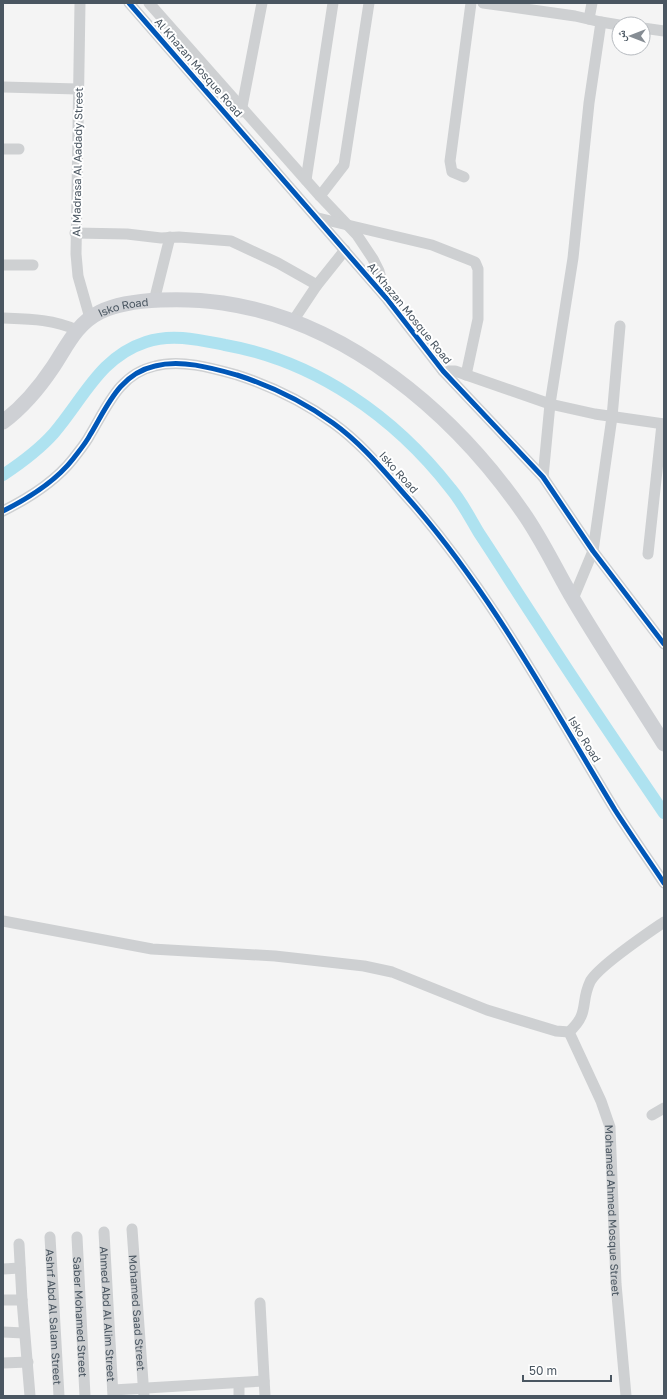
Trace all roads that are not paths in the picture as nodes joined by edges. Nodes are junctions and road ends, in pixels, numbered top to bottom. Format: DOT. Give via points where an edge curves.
graph roads {
  1 [pos="80,3"];
  2 [pos="129,3"];
  3 [pos="149,3"];
  4 [pos="262,3"];
  5 [pos="333,3"];
  6 [pos="369,3"];
  7 [pos="471,3"];
  8 [pos="483,3"];
  9 [pos="592,3"];
  10 [pos="589,19"];
  11 [pos="601,22"];
  12 [pos="611,24"];
  13 [pos="651,29"];
  14 [pos="664,31"];
  15 [pos="3,87"];
  16 [pos="78,88"];
  17 [pos="242,108"];
  18 [pos="238,127"];
  19 [pos="3,149"];
  20 [pos="19,149"];
  21 [pos="464,177"];
  22 [pos="306,180"];
  23 [pos="320,196"];
  24 [pos="318,218"];
  25 [pos="347,225"];
  26 [pos="76,232"];
  27 [pos="170,237"];
  28 [pos="345,250"];
  29 [pos="3,265"];
  30 [pos="33,265"];
  31 [pos="317,285"];
  32 [pos="387,299"];
  33 [pos="154,301"];
  34 [pos="3,318"];
  35 [pos="90,318"];
  36 [pos="294,321"];
  37 [pos="620,326"];
  38 [pos="77,330"];
  39 [pos="443,371"];
  40 [pos="466,375"];
  41 [pos="550,404"];
  42 [pos="612,417"];
  43 [pos="3,422"];
  44 [pos="663,424"];
  45 [pos="543,477"];
  46 [pos="3,511"];
  47 [pos="593,551"];
  48 [pos="648,554"];
  49 [pos="573,599"];
  50 [pos="664,644"];
  51 [pos="664,744"];
  52 [pos="664,884"];
  53 [pos="3,921"];
  54 [pos="664,922"];
  55 [pos="569,1032"];
  56 [pos="664,1108"];
  57 [pos="652,1116"];
  58 [pos="132,1229"];
  59 [pos="104,1232"];
  60 [pos="50,1237"];
  61 [pos="77,1237"];
  62 [pos="19,1244"];
  63 [pos="20,1268"];
  64 [pos="3,1269"];
  65 [pos="3,1300"];
  66 [pos="22,1300"];
  67 [pos="260,1303"];
  68 [pos="3,1332"];
  69 [pos="24,1333"];
  70 [pos="28,1362"];
  71 [pos="3,1363"];
  72 [pos="264,1381"];
  73 [pos="238,1383"];
  74 [pos="143,1392"];
  75 [pos="113,1393"];
  76 [pos="30,1396"];
  77 [pos="59,1396"];
  78 [pos="85,1396"];
  79 [pos="239,1396"];
  80 [pos="265,1396"];
  81 [pos="626,1396"];
  1 -- 16 [label="street, Al Madrasa Al Aadady Street"];
  2 -- 18 [label="street, Al Khazan Mosque Road"];
  3 -- 17 [label="street, Al Khazan Mosque Road"];
  4 -- 17 [label="street"];
  5 -- 22 [label="street"];
  6 -- 23 [label="street" via="344,165"];
  7 -- 21 [label="street" via="450,160 452,172"];
  8 -- 10 [label="street"];
  9 -- 10 [label="street"];
  10 -- 11 [label="street"];
  11 -- 12 [label="street"];
  11 -- 41 [label="street" via="589,103 573,258"];
  13 -- 14 [label="street"];
  15 -- 16 [label="street"];
  16 -- 26 [label="street, Al Madrasa Al Aadady Street"];
  17 -- 18 [label="street"];
  17 -- 22 [label="street, Al Khazan Mosque Road"];
  18 -- 24 [label="street, Al Khazan Mosque Road"];
  19 -- 20 [label="street"];
  22 -- 23 [label="street, Al Khazan Mosque Road"];
  23 -- 25 [label="street, Al Khazan Mosque Road"];
  24 -- 25 [label="street"];
  24 -- 28 [label="street, Al Khazan Mosque Road"];
  25 -- 32 [label="street, Al Khazan Mosque Road" via="373,258"];
  25 -- 40 [label="street" via="432,245 475,262 478,269 478,319"];
  26 -- 27 [label="street"];
  26 -- 35 [label="street, Al Madrasa Al Aadady Street" via="78,276"];
  27 -- 31 [label="street" via="231,241"];
  27 -- 33 [label="street"];
  28 -- 31 [label="street"];
  28 -- 32 [label="street, Al Khazan Mosque Road"];
  29 -- 30 [label="street"];
  31 -- 36 [label="street"];
  32 -- 39 [label="street, Al Khazan Mosque Road"];
  33 -- 35 [label="street, Isko Road" via="112,307"];
  33 -- 36 [label="street, Isko Road" via="183,299 239,305"];
  34 -- 38 [label="street" via="55,321"];
  35 -- 38 [label="street, Isko Road"];
  36 -- 49 [label="street, Isko Road" via="324,334 382,369 458,434 494,474 523,512"];
  37 -- 42 [label="street"];
  38 -- 43 [label="street, Isko Road" via="40,386"];
  39 -- 40 [label="street" via="455,371"];
  39 -- 45 [label="street, Al Khazan Mosque Road"];
  40 -- 41 [label="street"];
  41 -- 42 [label="street"];
  41 -- 45 [label="street"];
  42 -- 44 [label="street"];
  42 -- 47 [label="street"];
  44 -- 48 [label="street"];
  45 -- 47 [label="street, Al Khazan Mosque Road"];
  46 -- 52 [label="street, Isko Road" via="23,502 49,483 71,461 90,436 104,408 118,389 141,371 170,363 221,370 261,383 299,401 334,424 366,451 450,548 502,624"];
  47 -- 49 [label="street"];
  47 -- 50 [label="street, Al Khazan Mosque Road"];
  49 -- 51 [label="street, Isko Road"];
  53 -- 55 [label="street" via="152,949 282,956 364,966 392,972 487,1010 556,1031"];
  54 -- 55 [label="street" via="594,976 587,991 584,1013"];
  55 -- 81 [label="street, Mohamed Ahmed Mosque Street" via="601,1101 610,1127 616,1284"];
  56 -- 57 [label="street"];
  58 -- 74 [label="street, Mohamed Saad Street"];
  59 -- 75 [label="street, Ahmed Abd Al Alim Street"];
  60 -- 77 [label="street, Ashrf Abd Al Salam Street"];
  61 -- 78 [label="street, Saber Mohamed Street"];
  62 -- 63 [label="street"];
  63 -- 64 [label="street"];
  63 -- 66 [label="street"];
  65 -- 66 [label="street"];
  66 -- 69 [label="street"];
  67 -- 72 [label="street"];
  68 -- 69 [label="street"];
  69 -- 70 [label="street"];
  70 -- 71 [label="street"];
  70 -- 76 [label="street"];
  72 -- 73 [label="street"];
  72 -- 80 [label="street"];
  73 -- 74 [label="street"];
  73 -- 79 [label="street"];
  74 -- 75 [label="street"];
}
